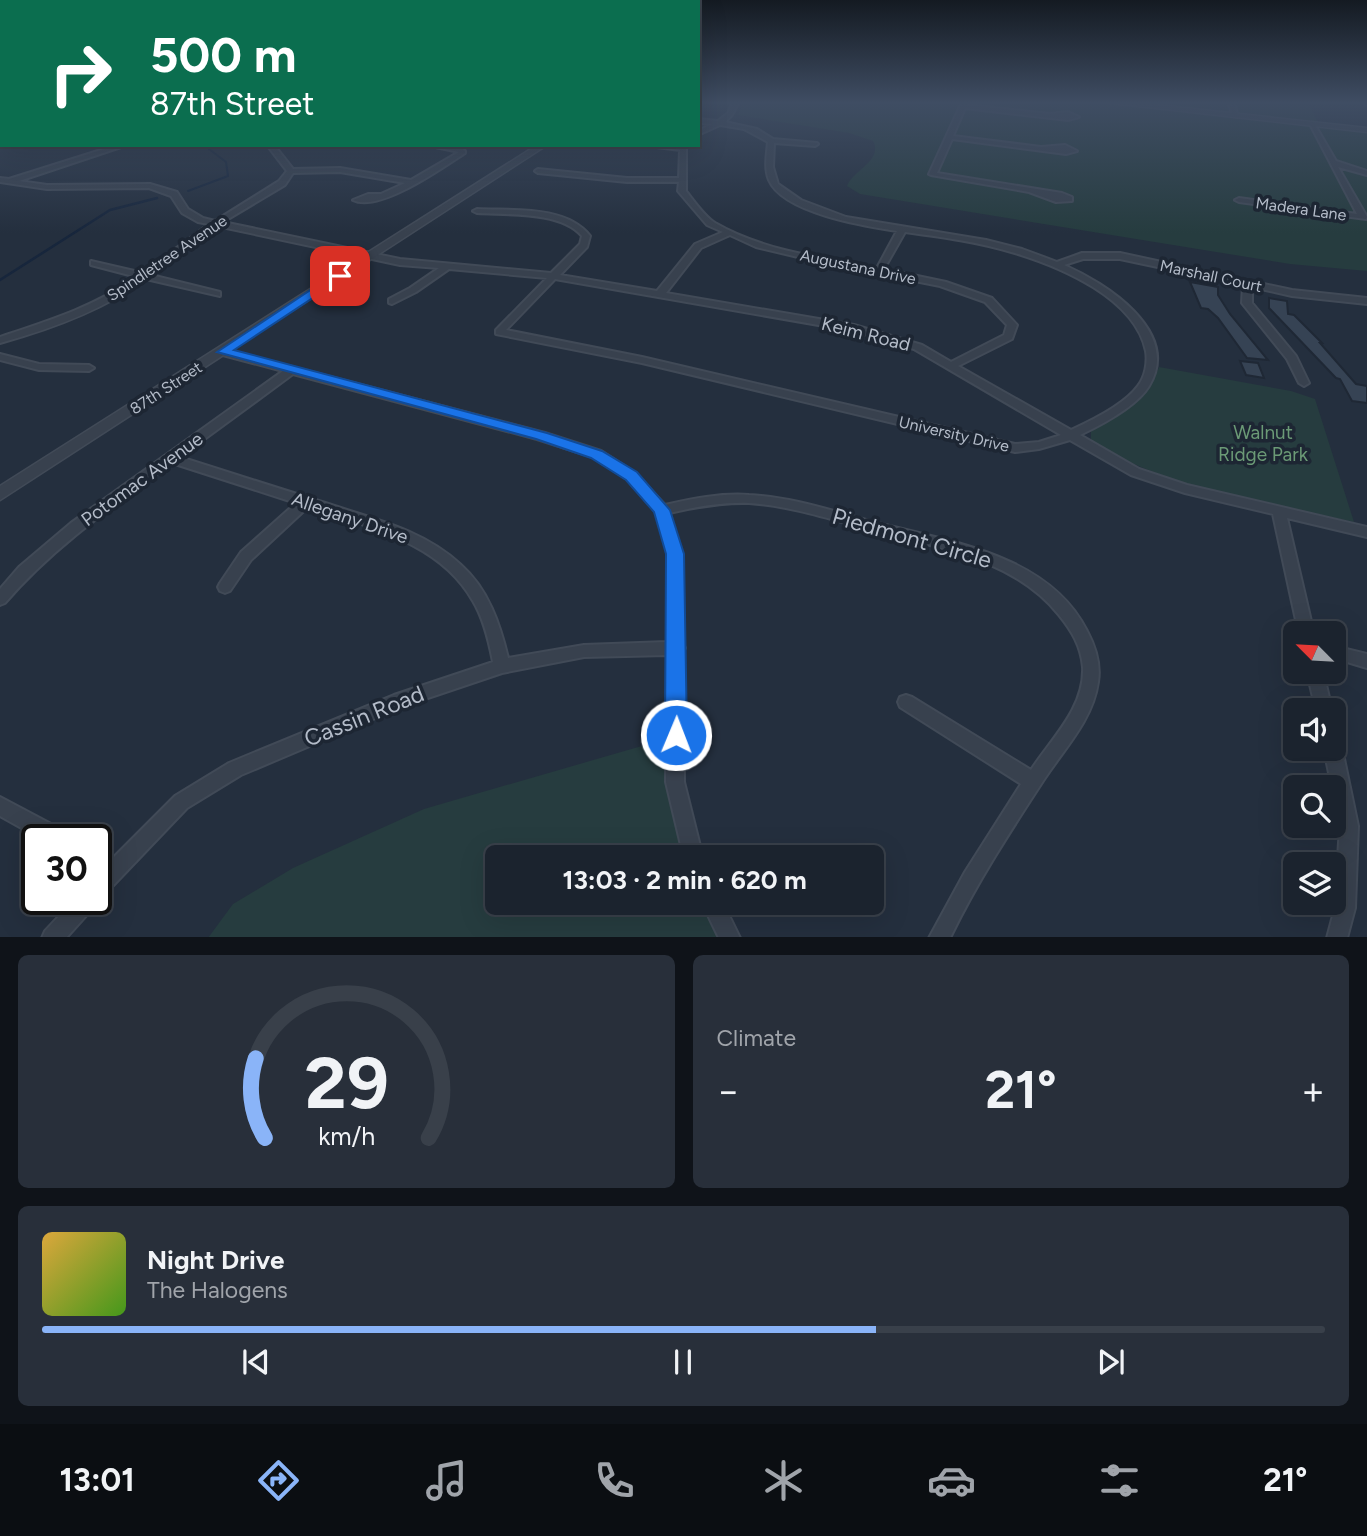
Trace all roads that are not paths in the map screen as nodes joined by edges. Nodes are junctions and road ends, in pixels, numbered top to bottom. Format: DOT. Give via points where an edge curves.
graph roads {
  1 [pos="771,146"];
  2 [pos="946,146"];
  3 [pos="1014,146"];
  4 [pos="1324,146"];
  5 [pos="118,147"];
  6 [pos="272,147"];
  7 [pos="440,147"];
  8 [pos="539,147"];
  9 [pos="682,147"];
  10 [pos="472,149"];
  11 [pos="1038,149"];
  12 [pos="463,151"];
  13 [pos="1334,163"];
  14 [pos="291,171"];
  15 [pos="538,171"];
  16 [pos="1367,173"];
  17 [pos="680,180"];
  18 [pos="0,182"];
  19 [pos="9,182"];
  20 [pos="410,182"];
  21 [pos="91,186"];
  22 [pos="1031,190"];
  23 [pos="85,195"];
  24 [pos="384,196"];
  25 [pos="1239,200"];
  26 [pos="477,211"];
  27 [pos="216,223"];
  28 [pos="903,228"];
  29 [pos="728,233"];
  30 [pos="371,256"];
  31 [pos="94,263"];
  32 [pos="1057,265"];
  33 [pos="446,267"];
  34 [pos="879,271"];
  35 [pos="146,276"];
  36 [pos="555,276"];
  37 [pos="1247,284"];
  38 [pos="217,294"];
  39 [pos="660,294"];
  40 [pos="392,301"];
  41 [pos="1367,301"];
  42 [pos="0,340"];
  43 [pos="223,352"];
  44 [pos="0,357"];
  45 [pos="952,365"];
  46 [pos="89,368"];
  47 [pos="292,370"];
  48 [pos="1304,383"];
  49 [pos="1069,436"];
  50 [pos="171,458"];
  51 [pos="0,494"];
  52 [pos="305,502"];
  53 [pos="662,510"];
  54 [pos="1279,511"];
  55 [pos="1367,531"];
  56 [pos="225,587"];
  57 [pos="0,599"];
  58 [pos="1304,621"];
  59 [pos="677,649"];
  60 [pos="1346,655"];
  61 [pos="1367,661"];
  62 [pos="502,666"];
  63 [pos="906,702"];
  64 [pos="1335,761"];
  65 [pos="1033,781"];
  66 [pos="0,806"];
  67 [pos="32,824"];
  68 [pos="691,845"];
  69 [pos="112,866"];
  70 [pos="115,868"];
  71 [pos="112,871"];
  72 [pos="73,915"];
  73 [pos="718,915"];
  74 [pos="52,937"];
  75 [pos="730,937"];
  76 [pos="939,937"];
  77 [pos="1337,937"];
  1 -- 28 [label="street, University Drive" via="770,173 780,190 827,213"];
  2 -- 22 [label="street" via="933,174"];
  3 -- 11 [label="street"];
  4 -- 13 [label="street"];
  5 -- 19 [label="street"];
  6 -- 14 [label="street"];
  7 -- 12 [label="street"];
  8 -- 30 [label="street, 87th Street"];
  9 -- 17 [label="street, Augustana Drive"];
  10 -- 12 [label="street"];
  12 -- 20 [label="street"];
  13 -- 16 [label="street"];
  13 -- 25 [label="street, Madera Lane" via="1363,217"];
  14 -- 20 [label="street" via="340,170"];
  14 -- 27 [label="street, Spindletree Avenue" via="282,183"];
  15 -- 17 [label="street"];
  17 -- 29 [label="street, Augustana Drive" via="692,208"];
  18 -- 19 [label="street"];
  19 -- 21 [label="street"];
  20 -- 24 [label="street"];
  21 -- 23 [label="street"];
  21 -- 27 [label="street, Keim Road" via="133,184 165,190 178,198 188,214"];
  26 -- 36 [label="street" via="555,218 581,228 586,236 584,245"];
  27 -- 30 [label="street, Keim Road"];
  27 -- 35 [label="street, Spindletree Avenue"];
  28 -- 32 [label="street, University Drive" via="991,243"];
  28 -- 34 [label="street"];
  29 -- 34 [label="street, Augustana Drive" via="780,251"];
  29 -- 39 [label="street" via="698,246"];
  30 -- 33 [label="street, Keim Road"];
  30 -- 43 [label="street, 87th Street"];
  31 -- 35 [label="street"];
  32 -- 37 [label="street, Marshall Court" via="1082,256 1120,256"];
  32 -- 49 [label="street, University Drive" via="1118,300 1143,328 1151,351 1144,387 1126,403"];
  33 -- 36 [label="street, Keim Road"];
  33 -- 40 [label="street"];
  34 -- 45 [label="street, Augustana Drive" via="960,288 987,299 1008,316 1012,330 1004,340"];
  35 -- 38 [label="street"];
  35 -- 42 [label="street, Spindletree Avenue" via="89,308"];
  36 -- 39 [label="street, Keim Road"];
  36 -- 49 [label="street, University Drive" via="499,331 642,360 993,444 1038,447"];
  37 -- 41 [label="street, Marshall Court"];
  37 -- 48 [label="street" via="1247,303 1292,358"];
  39 -- 45 [label="street, Keim Road" via="854,328 918,347"];
  43 -- 47 [label="street"];
  43 -- 51 [label="street, 87th Street"];
  44 -- 46 [label="street" via="38,367"];
  45 -- 49 [label="street, Keim Road"];
  47 -- 50 [label="street, Potomac Avenue"];
  47 -- 53 [label="street" via="597,454 631,476"];
  49 -- 54 [label="street, Keim Road" via="1159,481"];
  50 -- 52 [label="street, Allegany Drive"];
  50 -- 57 [label="street, Potomac Avenue" via="45,551"];
  52 -- 56 [label="street" via="246,556"];
  52 -- 62 [label="street, Allegany Drive" via="416,540 464,573 487,609"];
  53 -- 59 [label="street" via="675,554"];
  53 -- 65 [label="street, Piedmont Circle" via="711,500 788,503 974,553 1046,588 1079,629 1088,649 1090,680 1084,707"];
  54 -- 55 [label="street, Keim Road"];
  54 -- 58 [label="street"];
  59 -- 62 [label="street, Cassin Road" via="584,651"];
  59 -- 68 [label="street" via="675,782"];
  60 -- 61 [label="street"];
  62 -- 70 [label="street, Cassin Road" via="400,700 235,769 181,802"];
  63 -- 65 [label="street"];
  64 -- 77 [label="street" via="1349,826 1345,908"];
  65 -- 76 [label="street, Piedmont Circle"];
  66 -- 67 [label="street"];
  69 -- 70 [label="street"];
  70 -- 71 [label="street, Cassin Road"];
  72 -- 74 [label="street"];
  73 -- 75 [label="street"];
}
